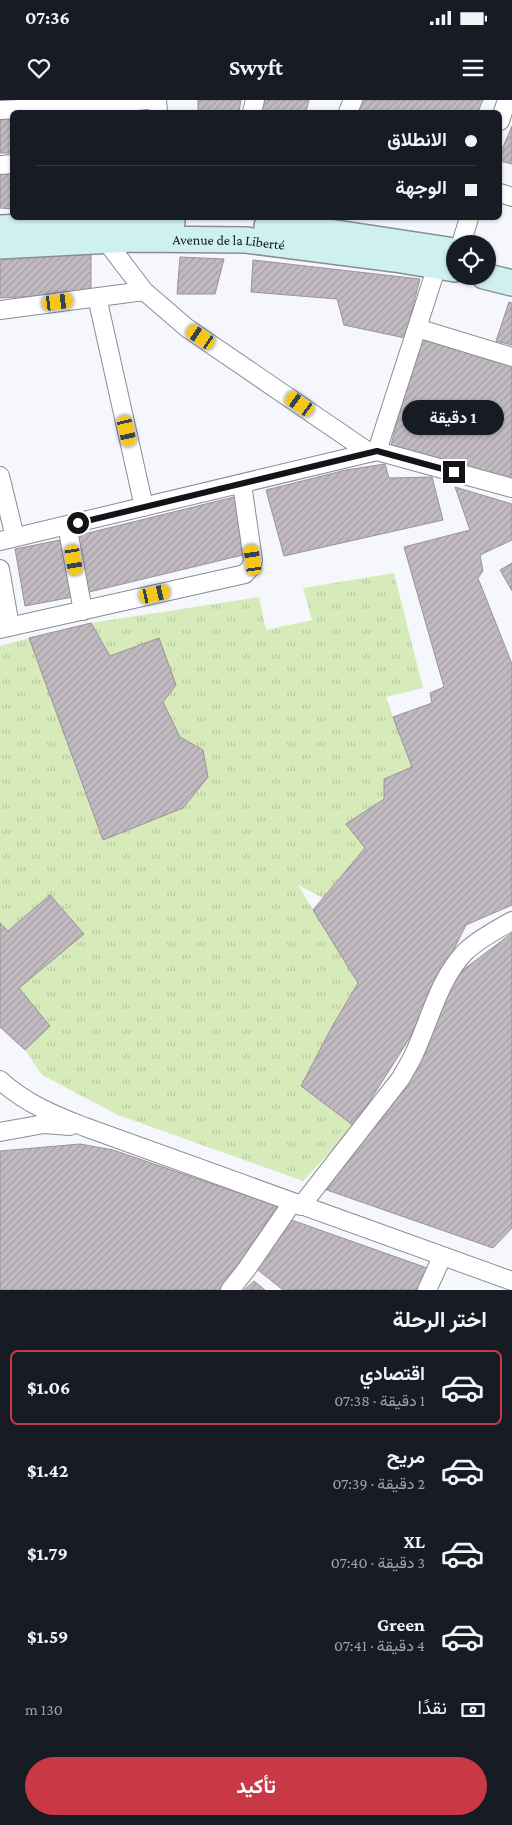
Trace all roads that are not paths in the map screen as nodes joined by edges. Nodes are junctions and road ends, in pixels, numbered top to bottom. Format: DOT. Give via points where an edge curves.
graph roads {
  1 [pos="147,100"];
  2 [pos="507,100"];
  3 [pos="0,110"];
  4 [pos="502,115"];
  5 [pos="468,220"];
  6 [pos="0,228"];
  7 [pos="464,235"];
  8 [pos="106,241"];
  9 [pos="0,246"];
  10 [pos="446,263"];
  11 [pos="446,263"];
  12 [pos="496,263"];
  13 [pos="512,268"];
  14 [pos="446,273"];
  15 [pos="496,279"];
  16 [pos="512,283"];
  17 [pos="144,291"];
  18 [pos="97,297"];
  19 [pos="0,310"];
  20 [pos="417,328"];
  21 [pos="512,357"];
  22 [pos="374,452"];
  23 [pos="0,476"];
  24 [pos="242,484"];
  25 [pos="512,488"];
  26 [pos="144,507"];
  27 [pos="68,525"];
  28 [pos="7,539"];
  29 [pos="0,568"];
  30 [pos="83,611"];
  31 [pos="5,627"];
  32 [pos="512,921"];
  33 [pos="0,1080"];
  34 [pos="85,1127"];
  35 [pos="0,1132"];
  36 [pos="297,1204"];
  37 [pos="442,1257"];
  38 [pos="512,1281"];
  39 [pos="230,1290"];
  40 [pos="427,1290"];
  1 -- 3 [label="street"];
  2 -- 4 [label="street"];
  5 -- 7 [label="street"];
  6 -- 10 [label="street, Avenue de la Liberté" via="134,222 250,224 323,231"];
  8 -- 9 [label="street, Avenue de la Liberté"];
  8 -- 11 [label="street, Avenue de la Liberté" via="246,240"];
  8 -- 17 [label="street"];
  12 -- 13 [label="street"];
  14 -- 20 [label="street"];
  15 -- 16 [label="street"];
  17 -- 18 [label="street"];
  17 -- 22 [label="street" via="187,328"];
  18 -- 19 [label="street"];
  18 -- 26 [label="street"];
  20 -- 21 [label="street"];
  20 -- 22 [label="street"];
  22 -- 24 [label="street"];
  22 -- 25 [label="street"];
  23 -- 28 [label="street"];
  24 -- 26 [label="street"];
  24 -- 30 [label="street" via="253,560 245,574"];
  26 -- 27 [label="street"];
  27 -- 28 [label="street"];
  27 -- 30 [label="street"];
  29 -- 31 [label="street"];
  30 -- 31 [label="street"];
  32 -- 36 [label="street" via="467,950 453,966 414,1056 401,1078"];
  33 -- 34 [label="street" via="47,1112"];
  34 -- 35 [label="street" via="44,1124"];
  34 -- 36 [label="street"];
  36 -- 37 [label="street"];
  36 -- 39 [label="street"];
  37 -- 38 [label="street"];
  37 -- 40 [label="street"];
}
